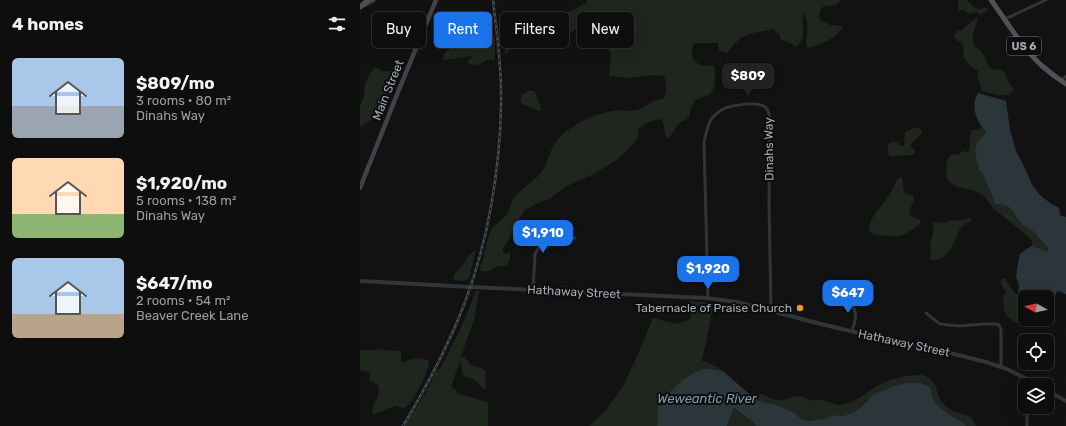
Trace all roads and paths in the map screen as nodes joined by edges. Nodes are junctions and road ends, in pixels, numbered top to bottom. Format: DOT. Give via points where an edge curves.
graph roads {
  1 [pos="368,0"];
  2 [pos="373,0"];
  3 [pos="436,0"];
  4 [pos="992,0"];
  5 [pos="1046,0"];
  6 [pos="360,7"];
  7 [pos="1005,19"];
  8 [pos="1066,76"];
  9 [pos="1064,82"];
  10 [pos="360,188"];
  11 [pos="574,238"];
  12 [pos="360,281"];
  13 [pos="533,290"];
  14 [pos="708,298"];
  15 [pos="851,298"];
  16 [pos="771,310"];
  17 [pos="926,313"];
  18 [pos="852,331"];
  19 [pos="1001,366"];
  20 [pos="1025,378"];
  21 [pos="1054,394"];
  22 [pos="1066,401"];
  23 [pos="1027,414"];
  24 [pos="1027,426"];
  1 -- 6 [label="main road"];
  2 -- 6 [label="main road"];
  3 -- 10 [label="main road, Main Street"];
  4 -- 7 [label="main road, US 6"];
  5 -- 7 [label="street"];
  7 -- 9 [label="main road, US 6" via="1033,57"];
  8 -- 9 [label="street"];
  11 -- 13 [label="street" via="546,242 538,247 535,254"];
  12 -- 13 [label="street, Hathaway Street"];
  13 -- 14 [label="street, Hathaway Street"];
  14 -- 16 [label="street, Hathaway Street"];
  14 -- 16 [label="street, Dinahs Way" via="704,142 706,131 713,117 723,109 737,105 762,105 767,108 770,119"];
  15 -- 18 [label="street" via="855,311"];
  16 -- 18 [label="street, Hathaway Street"];
  17 -- 19 [label="street" via="940,324 999,325"];
  18 -- 19 [label="street, Hathaway Street"];
  19 -- 20 [label="street, Hathaway Street"];
  21 -- 22 [label="street"];
  23 -- 24 [label="street"];
}
